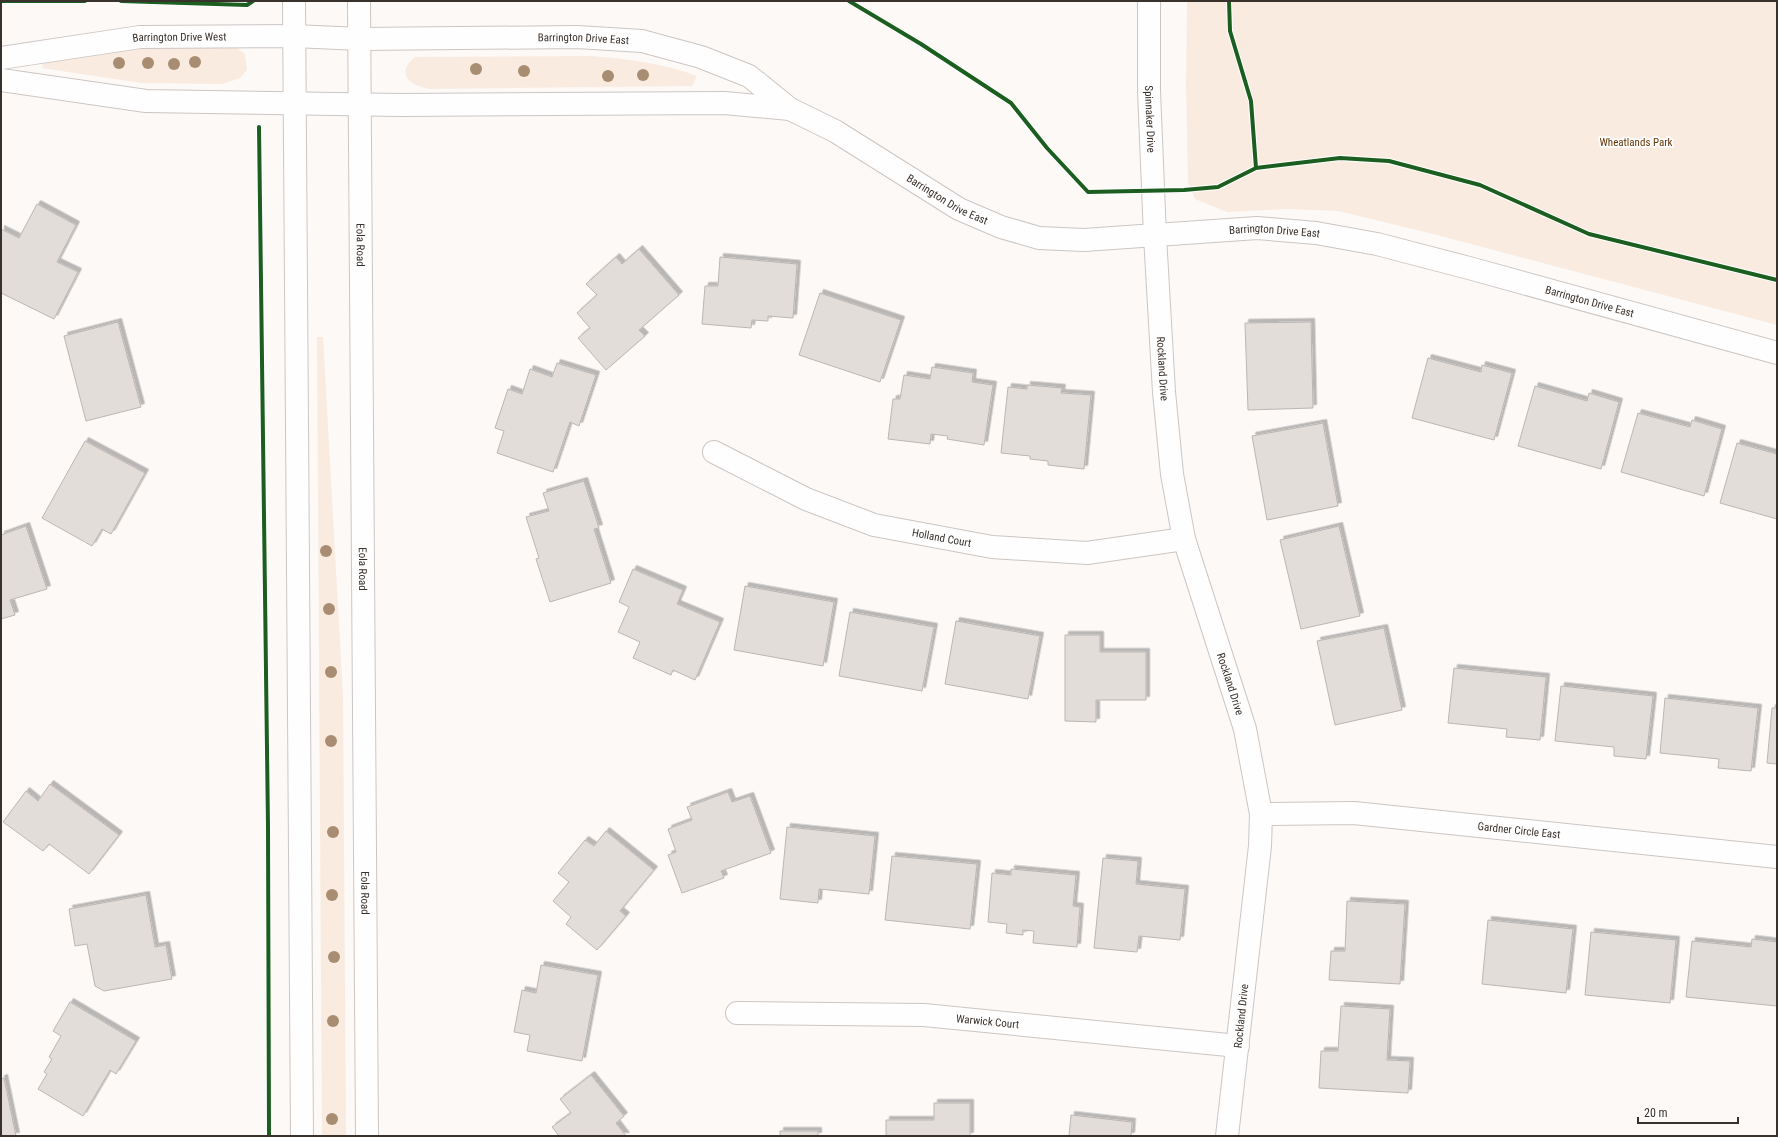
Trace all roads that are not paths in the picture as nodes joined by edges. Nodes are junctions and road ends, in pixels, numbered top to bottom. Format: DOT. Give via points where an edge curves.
graph roads {
  1 [pos="294,1"];
  2 [pos="360,1"];
  3 [pos="1149,1"];
  4 [pos="294,36"];
  5 [pos="360,38"];
  6 [pos="1,58"];
  7 [pos="1,80"];
  8 [pos="294,103"];
  9 [pos="360,104"];
  10 [pos="790,109"];
  11 [pos="1155,236"];
  12 [pos="1777,353"];
  13 [pos="714,452"];
  14 [pos="1184,539"];
  15 [pos="1261,814"];
  16 [pos="1777,857"];
  17 [pos="737,1013"];
  18 [pos="1238,1046"];
  19 [pos="302,1136"];
  20 [pos="367,1136"];
  21 [pos="1227,1136"];
  1 -- 4 [label="street"];
  2 -- 5 [label="street, Eola Road"];
  3 -- 11 [label="street, Spinnaker Drive" via="1149,91"];
  4 -- 5 [label="street, Barrington Drive West"];
  4 -- 6 [label="street, Barrington Drive West" via="140,37"];
  4 -- 8 [label="street"];
  5 -- 9 [label="street, Eola Road"];
  5 -- 10 [label="street, Barrington Drive East" via="577,37 642,41 701,57 749,76"];
  7 -- 8 [label="street" via="146,101"];
  8 -- 9 [label="street"];
  8 -- 19 [label="street"];
  9 -- 10 [label="street, Barrington Drive East" via="724,103"];
  9 -- 20 [label="street, Eola Road"];
  10 -- 11 [label="street, Barrington Drive East" via="842,135 959,209 1001,227 1039,238 1084,240"];
  11 -- 12 [label="street, Barrington Drive East" via="1257,228 1316,233 1377,244"];
  11 -- 14 [label="street, Rockland Drive" via="1164,392 1172,474"];
  13 -- 14 [label="street, Holland Court" via="806,499 874,525 992,547 1087,553"];
  14 -- 15 [label="street, Rockland Drive" via="1244,729"];
  15 -- 16 [label="street, Gardner Circle East" via="1383,816"];
  15 -- 18 [label="street, Rockland Drive" via="1260,846"];
  17 -- 18 [label="street, Warwick Court" via="924,1015"];
  18 -- 21 [label="street, Rockland Drive"];
}
